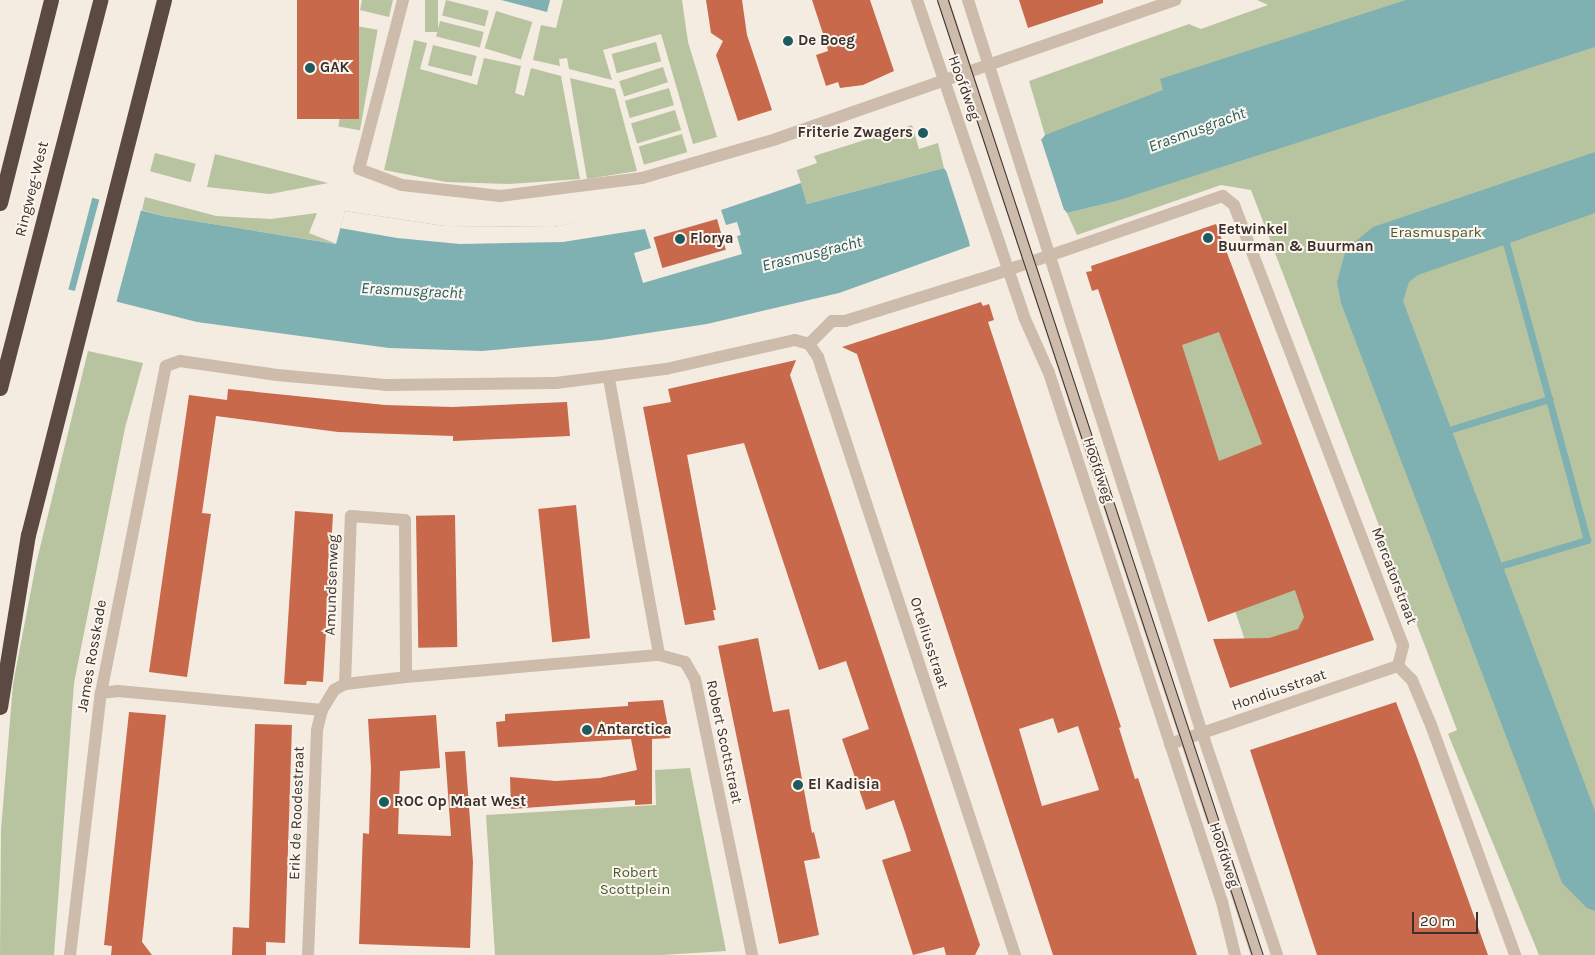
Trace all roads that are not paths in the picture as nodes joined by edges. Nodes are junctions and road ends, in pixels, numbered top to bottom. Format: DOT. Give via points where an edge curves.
graph roads {
  1 [pos="51,0"];
  2 [pos="100,0"];
  3 [pos="164,0"];
  4 [pos="403,0"];
  5 [pos="917,0"];
  6 [pos="943,0"];
  7 [pos="968,0"];
  8 [pos="1176,0"];
  9 [pos="990,67"];
  10 [pos="967,73"];
  11 [pos="944,80"];
  12 [pos="0,203"];
  13 [pos="1052,255"];
  14 [pos="1029,262"];
  15 [pos="1008,270"];
  16 [pos="809,344"];
  17 [pos="609,379"];
  18 [pos="0,388"];
  19 [pos="659,655"];
  20 [pos="1398,666"];
  21 [pos="406,677"];
  22 [pos="345,684"];
  23 [pos="101,693"];
  24 [pos="0,707"];
  25 [pos="322,710"];
  26 [pos="1202,733"];
  27 [pos="1186,738"];
  28 [pos="1170,744"];
  29 [pos="70,955"];
  30 [pos="308,955"];
  31 [pos="752,955"];
  32 [pos="1015,955"];
  33 [pos="1235,955"];
  34 [pos="1257,955"];
  35 [pos="1277,955"];
  36 [pos="1515,955"];
  1 -- 12 [label="highway, Ringweg-West"];
  2 -- 18 [label="highway, Ringweg-West"];
  3 -- 24 [label="highway" via="28,535"];
  4 -- 11 [label="street" via="359,169 402,184 500,196 584,187 665,173 776,139"];
  5 -- 11 [label="street, Hoofdweg"];
  6 -- 10 [label="street, Hoofdweg"];
  7 -- 9 [label="street, Hoofdweg"];
  8 -- 9 [label="street"];
  9 -- 10 [label="street"];
  9 -- 13 [label="street, Hoofdweg"];
  10 -- 11 [label="street"];
  10 -- 14 [label="street, Hoofdweg"];
  11 -- 15 [label="street, Hoofdweg" via="974,161"];
  13 -- 14 [label="street"];
  13 -- 20 [label="street, Mercatorstraat" via="1223,196 1234,205 1403,646"];
  13 -- 26 [label="street, Hoofdweg"];
  14 -- 15 [label="street"];
  14 -- 27 [label="street, Hoofdweg"];
  15 -- 16 [label="street" via="845,321 832,321"];
  15 -- 28 [label="street, Hoofdweg" via="1049,373"];
  16 -- 17 [label="street" via="795,340"];
  16 -- 32 [label="street, Orteliusstraat" via="818,356"];
  17 -- 19 [label="street"];
  17 -- 23 [label="street, James Rosskade" via="491,385 386,385 277,375 180,360 166,366"];
  19 -- 21 [label="street"];
  19 -- 31 [label="street, Robert Scottstraat" via="685,662 695,679"];
  20 -- 26 [label="street, Hondiusstraat"];
  20 -- 36 [label="street" via="1412,680 1431,725"];
  21 -- 22 [label="street"];
  21 -- 22 [label="street, Amundsenweg" via="405,520 351,516"];
  22 -- 25 [label="street, Erik de Roodestraat" via="334,690"];
  23 -- 25 [label="street" via="118,691"];
  23 -- 29 [label="street, James Rosskade"];
  25 -- 30 [label="street, Erik de Roodestraat" via="317,730"];
  26 -- 27 [label="street, Hondiusstraat"];
  26 -- 35 [label="street, Hoofdweg"];
  27 -- 28 [label="street, Hondiusstraat"];
  27 -- 34 [label="street, Hoofdweg"];
  28 -- 33 [label="street, Hoofdweg" via="1222,902"];
}
